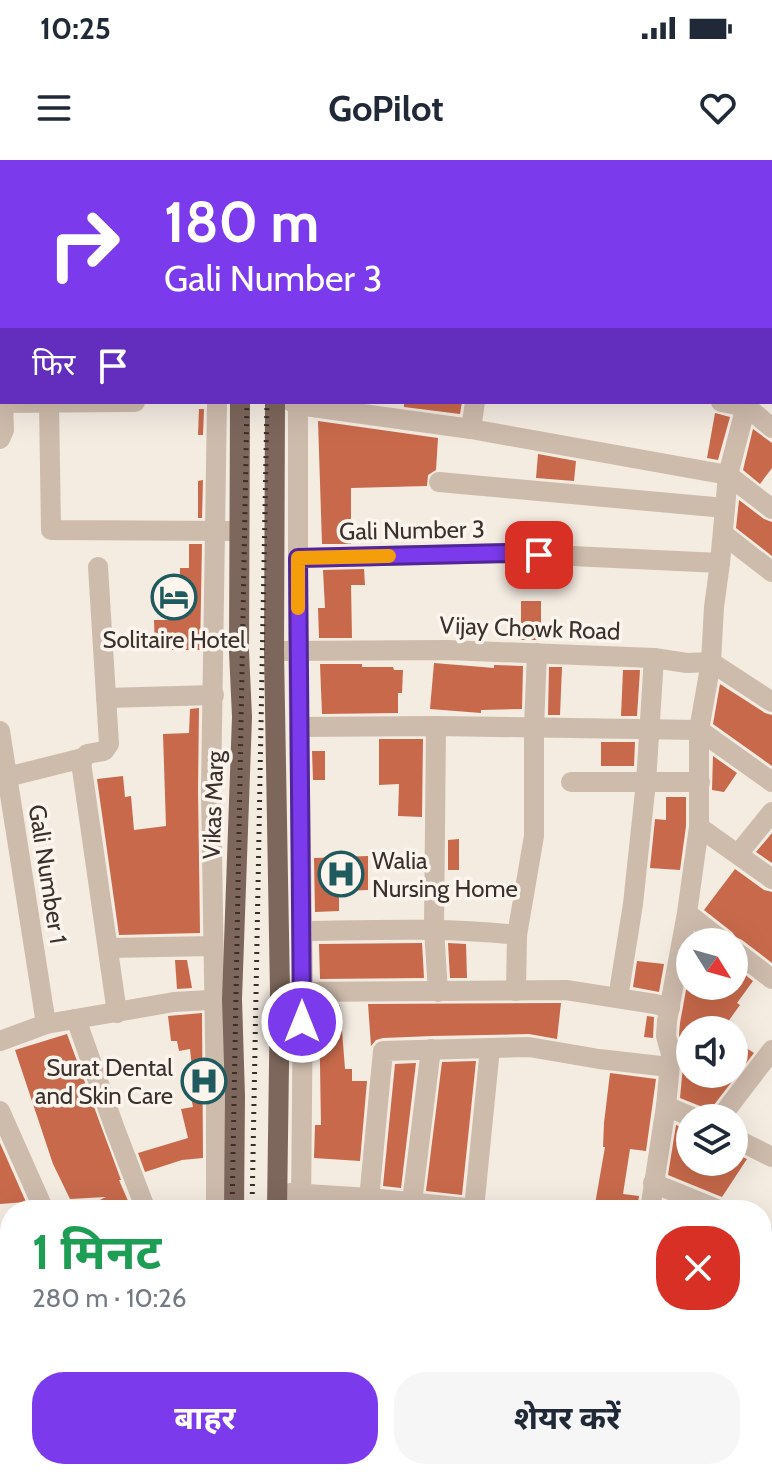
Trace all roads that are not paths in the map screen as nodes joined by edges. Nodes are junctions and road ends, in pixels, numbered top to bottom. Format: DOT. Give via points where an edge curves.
graph roads {
  1 [pos="1,404"];
  2 [pos="49,404"];
  3 [pos="217,404"];
  4 [pos="240,404"];
  5 [pos="275,404"];
  6 [pos="296,404"];
  7 [pos="303,404"];
  8 [pos="475,404"];
  9 [pos="747,405"];
  10 [pos="772,428"];
  11 [pos="471,429"];
  12 [pos="0,439"];
  13 [pos="728,475"];
  14 [pos="439,482"];
  15 [pos="725,508"];
  16 [pos="772,509"];
  17 [pos="216,530"];
  18 [pos="241,531"];
  19 [pos="723,534"];
  20 [pos="298,558"];
  21 [pos="720,563"];
  22 [pos="98,567"];
  23 [pos="772,572"];
  24 [pos="274,651"];
  25 [pos="298,651"];
  26 [pos="537,653"];
  27 [pos="654,658"];
  28 [pos="711,662"];
  29 [pos="214,695"];
  30 [pos="106,698"];
  31 [pos="772,702"];
  32 [pos="436,726"];
  33 [pos="299,727"];
  34 [pos="534,727"];
  35 [pos="649,728"];
  36 [pos="699,730"];
  37 [pos="0,731"];
  38 [pos="83,758"];
  39 [pos="7,777"];
  40 [pos="571,782"];
  41 [pos="646,782"];
  42 [pos="700,782"];
  43 [pos="772,782"];
  44 [pos="772,812"];
  45 [pos="699,827"];
  46 [pos="738,854"];
  47 [pos="772,879"];
  48 [pos="687,913"];
  49 [pos="706,928"];
  50 [pos="434,929"];
  51 [pos="302,931"];
  52 [pos="517,935"];
  53 [pos="213,946"];
  54 [pos="108,948"];
  55 [pos="748,961"];
  56 [pos="772,979"];
  57 [pos="303,991"];
  58 [pos="516,991"];
  59 [pos="280,992"];
  60 [pos="438,992"];
  61 [pos="618,998"];
  62 [pos="223,999"];
  63 [pos="670,1008"];
  64 [pos="117,1013"];
  65 [pos="76,1019"];
  66 [pos="46,1024"];
  67 [pos="0,1041"];
  68 [pos="490,1048"];
  69 [pos="431,1049"];
  70 [pos="772,1052"];
  71 [pos="669,1067"];
  72 [pos="772,1069"];
  73 [pos="731,1104"];
  74 [pos="666,1106"];
  75 [pos="676,1110"];
  76 [pos="0,1111"];
  77 [pos="7,1143"];
  78 [pos="748,1145"];
  79 [pos="772,1157"];
  80 [pos="653,1183"];
  81 [pos="38,1200"];
  82 [pos="142,1200"];
  83 [pos="216,1200"];
  84 [pos="234,1200"];
  85 [pos="277,1200"];
  86 [pos="301,1200"];
  87 [pos="369,1200"];
  88 [pos="413,1200"];
  89 [pos="475,1200"];
  90 [pos="651,1200"];
  91 [pos="695,1200"];
  1 -- 12 [label="street"];
  2 -- 17 [label="street" via="51,530"];
  3 -- 17 [label="street"];
  4 -- 18 [label="main road, Vikas Marg"];
  5 -- 24 [label="main road"];
  6 -- 20 [label="street"];
  7 -- 11 [label="street"];
  8 -- 11 [label="street"];
  9 -- 10 [label="street"];
  9 -- 13 [label="street"];
  11 -- 13 [label="street"];
  13 -- 15 [label="street"];
  13 -- 16 [label="street"];
  14 -- 15 [label="street"];
  15 -- 19 [label="street"];
  17 -- 18 [label="street"];
  17 -- 29 [label="street"];
  18 -- 62 [label="main road, Vikas Marg" via="242,717"];
  19 -- 21 [label="street"];
  19 -- 23 [label="street"];
  20 -- 21 [label="street, Gali Number 3" via="508,553"];
  20 -- 25 [label="street"];
  21 -- 28 [label="street"];
  22 -- 30 [label="street"];
  24 -- 25 [label="street, Vijay Chowk Road"];
  24 -- 59 [label="main road"];
  25 -- 26 [label="street, Vijay Chowk Road"];
  25 -- 33 [label="street"];
  26 -- 27 [label="street, Vijay Chowk Road"];
  26 -- 34 [label="street"];
  27 -- 28 [label="street, Vijay Chowk Road"];
  27 -- 35 [label="street"];
  28 -- 31 [label="street"];
  28 -- 36 [label="street"];
  29 -- 30 [label="street"];
  29 -- 53 [label="street"];
  30 -- 38 [label="street" via="109,744"];
  32 -- 33 [label="street"];
  32 -- 34 [label="street"];
  32 -- 50 [label="street"];
  33 -- 51 [label="street"];
  34 -- 35 [label="street"];
  34 -- 52 [label="street" via="534,836"];
  35 -- 36 [label="street"];
  35 -- 41 [label="street"];
  36 -- 42 [label="street"];
  36 -- 43 [label="street"];
  37 -- 39 [label="street, Gali Number 1"];
  38 -- 39 [label="street"];
  38 -- 54 [label="street"];
  39 -- 66 [label="street, Gali Number 1"];
  40 -- 41 [label="street"];
  41 -- 42 [label="street"];
  41 -- 61 [label="street"];
  42 -- 45 [label="street"];
  44 -- 46 [label="street"];
  45 -- 46 [label="street"];
  45 -- 48 [label="street"];
  46 -- 47 [label="street"];
  48 -- 49 [label="street"];
  48 -- 63 [label="street"];
  50 -- 51 [label="street"];
  50 -- 52 [label="street"];
  50 -- 60 [label="street"];
  51 -- 57 [label="street"];
  52 -- 58 [label="street"];
  53 -- 54 [label="street"];
  53 -- 62 [label="street"];
  54 -- 64 [label="street"];
  55 -- 56 [label="street"];
  57 -- 59 [label="street"];
  57 -- 60 [label="street"];
  57 -- 86 [label="street"];
  58 -- 60 [label="street"];
  58 -- 61 [label="street" via="566,990"];
  59 -- 85 [label="main road"];
  61 -- 63 [label="street"];
  62 -- 64 [label="street"];
  62 -- 83 [label="street"];
  62 -- 84 [label="main road, Vikas Marg" via="235,1096"];
  63 -- 71 [label="street"];
  64 -- 65 [label="street"];
  65 -- 66 [label="street"];
  65 -- 82 [label="street"];
  66 -- 67 [label="street"];
  68 -- 69 [label="street"];
  68 -- 71 [label="street" via="529,1047"];
  68 -- 89 [label="street"];
  69 -- 87 [label="street" via="383,1051"];
  69 -- 88 [label="street"];
  70 -- 72 [label="street" via="767,1066"];
  70 -- 73 [label="street"];
  71 -- 74 [label="street"];
  74 -- 75 [label="street"];
  74 -- 80 [label="street"];
  76 -- 77 [label="street"];
  77 -- 81 [label="street"];
  78 -- 79 [label="street"];
  80 -- 90 [label="street"];
  80 -- 91 [label="street"];
}
